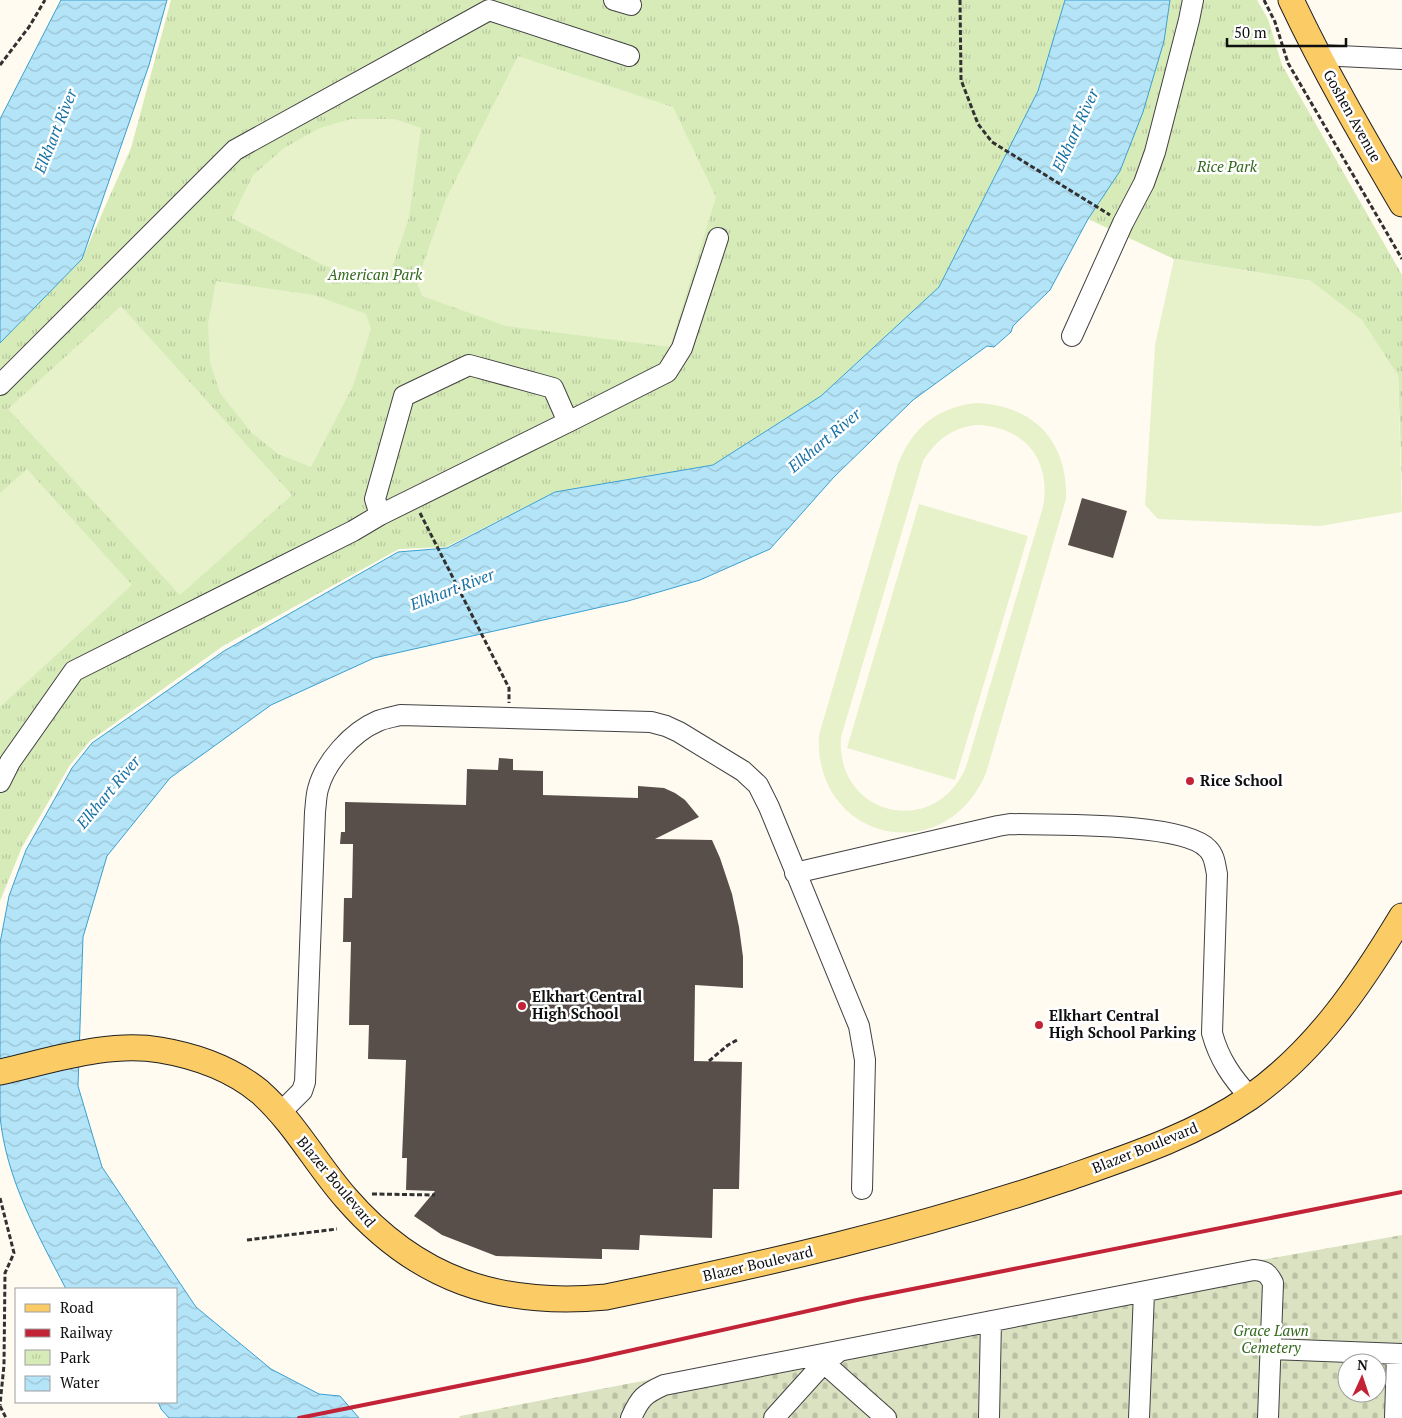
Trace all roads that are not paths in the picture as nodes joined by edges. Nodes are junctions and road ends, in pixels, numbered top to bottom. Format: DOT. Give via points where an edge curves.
graph roads {
  1 [pos="1192,0"];
  2 [pos="1292,0"];
  3 [pos="497,5"];
  4 [pos="1319,55"];
  5 [pos="629,56"];
  6 [pos="1402,59"];
  7 [pos="1402,204"];
  8 [pos="718,238"];
  9 [pos="1072,336"];
  10 [pos="0,385"];
  11 [pos="568,422"];
  12 [pos="380,515"];
  13 [pos="0,782"];
  14 [pos="795,873"];
  15 [pos="1402,916"];
  16 [pos="0,1072"];
  17 [pos="1250,1097"];
  18 [pos="280,1113"];
  19 [pos="862,1189"];
  20 [pos="1144,1292"];
  21 [pos="991,1321"];
  22 [pos="1271,1349"];
  23 [pos="841,1351"];
  24 [pos="1400,1354"];
  25 [pos="824,1364"];
  26 [pos="631,1418"];
  27 [pos="774,1418"];
  28 [pos="886,1418"];
  29 [pos="989,1418"];
  30 [pos="1139,1418"];
  31 [pos="1268,1418"];
  32 [pos="1395,1418"];
  1 -- 9 [label="street" via="1155,152 1144,183"];
  2 -- 4 [label="main road, Goshen Avenue"];
  3 -- 5 [label="street"];
  3 -- 10 [label="street" via="236,150"];
  4 -- 6 [label="street"];
  4 -- 7 [label="main road, Goshen Avenue"];
  8 -- 11 [label="street" via="682,348 667,372"];
  11 -- 12 [label="street"];
  11 -- 12 [label="street" via="553,388 469,365 404,396 376,499"];
  12 -- 13 [label="street" via="74,671 10,762"];
  14 -- 17 [label="street" via="1010,824 1128,827 1199,842 1214,858 1217,874 1212,1033 1224,1065"];
  14 -- 18 [label="street" via="758,785 743,772 666,726 651,722 400,715 377,722 343,747 327,766 318,788 305,1082 302,1091"];
  14 -- 19 [label="street" via="863,1041"];
  15 -- 17 [label="main road, Blazer Boulevard" via="1336,1016 1277,1076"];
  16 -- 18 [label="main road, Blazer Boulevard" via="93,1051 126,1047 159,1049 210,1063 233,1074 260,1092"];
  17 -- 18 [label="main road, Blazer Boulevard" via="1207,1124 1143,1152 982,1206 828,1248 622,1294 572,1300 502,1294 438,1272 406,1254 377,1231 345,1197"];
  20 -- 21 [label="street"];
  20 -- 22 [label="street" via="1254,1270 1264,1271 1273,1283"];
  20 -- 30 [label="street"];
  21 -- 23 [label="street"];
  21 -- 29 [label="street"];
  22 -- 24 [label="street"];
  22 -- 31 [label="street"];
  23 -- 25 [label="street"];
  23 -- 26 [label="street" via="664,1385 638,1401"];
  24 -- 32 [label="street"];
  25 -- 27 [label="street"];
  25 -- 28 [label="street"];
}
